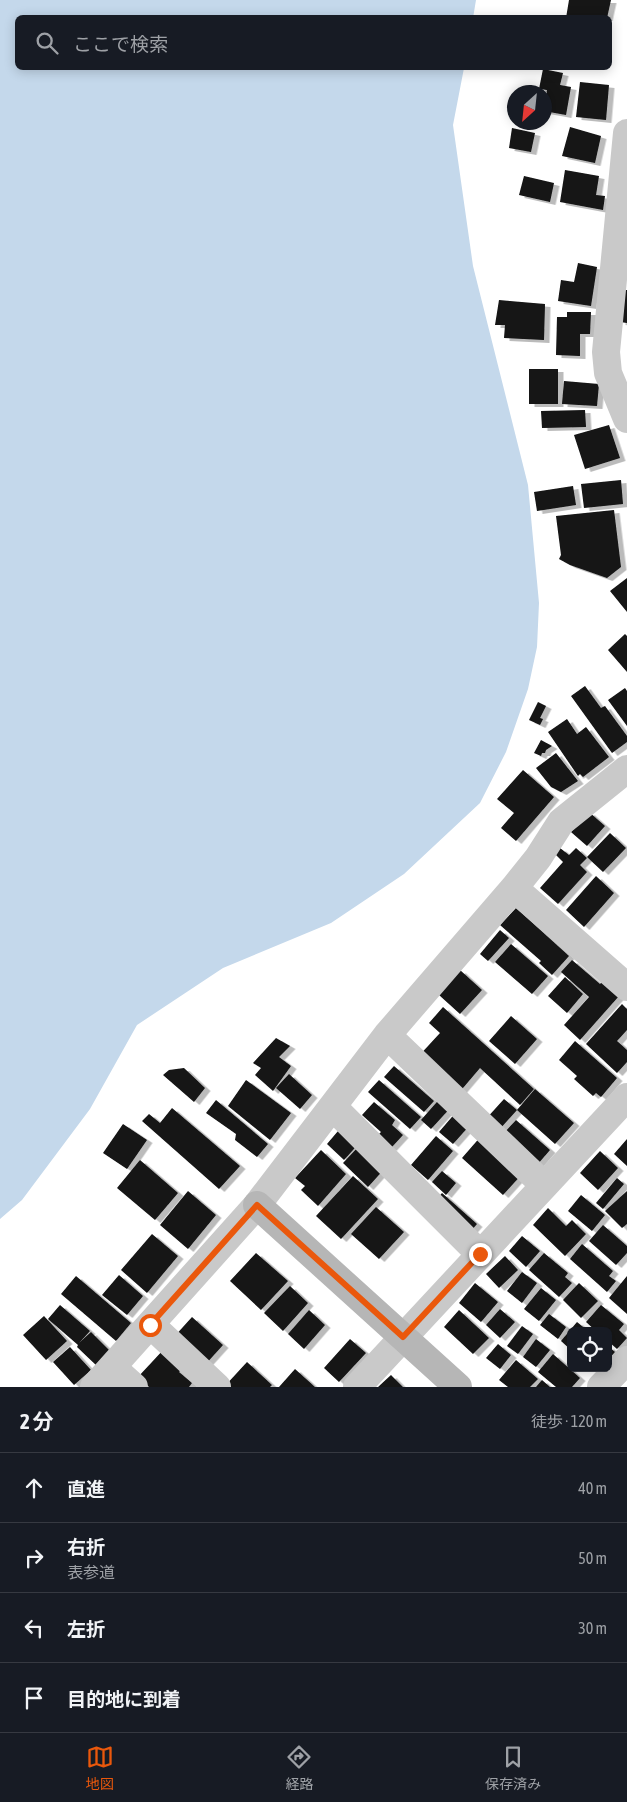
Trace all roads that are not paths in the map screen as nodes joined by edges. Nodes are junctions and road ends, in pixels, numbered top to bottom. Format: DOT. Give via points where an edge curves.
graph roads {
  1 [pos="627,133"];
  2 [pos="616,351"];
  3 [pos="627,419"];
  4 [pos="627,769"];
  5 [pos="514,888"];
  6 [pos="627,987"];
  7 [pos="388,1035"];
  8 [pos="627,1097"];
  9 [pos="333,1107"];
  10 [pos="544,1185"];
  11 [pos="257,1205"];
  12 [pos="480,1254"];
  13 [pos="150,1325"];
  14 [pos="403,1337"];
  15 [pos="627,1360"];
  16 [pos="113,1368"];
  17 [pos="94,1387"];
  18 [pos="134,1387"];
  19 [pos="217,1387"];
  20 [pos="357,1387"];
  21 [pos="458,1387"];
  22 [pos="602,1387"];
  1 -- 2 [label="street"];
  2 -- 3 [label="street" via="608,373"];
  4 -- 5 [label="street" via="561,822"];
  5 -- 6 [label="street"];
  5 -- 7 [label="street"];
  7 -- 9 [label="street"];
  7 -- 10 [label="street"];
  8 -- 10 [label="street"];
  9 -- 11 [label="street"];
  9 -- 12 [label="street"];
  10 -- 12 [label="street"];
  11 -- 13 [label="street"];
  11 -- 14 [label="street"];
  12 -- 14 [label="street"];
  13 -- 16 [label="street"];
  13 -- 19 [label="street"];
  14 -- 20 [label="street"];
  14 -- 21 [label="street"];
  15 -- 22 [label="street"];
  16 -- 17 [label="street"];
  16 -- 18 [label="street"];
}
